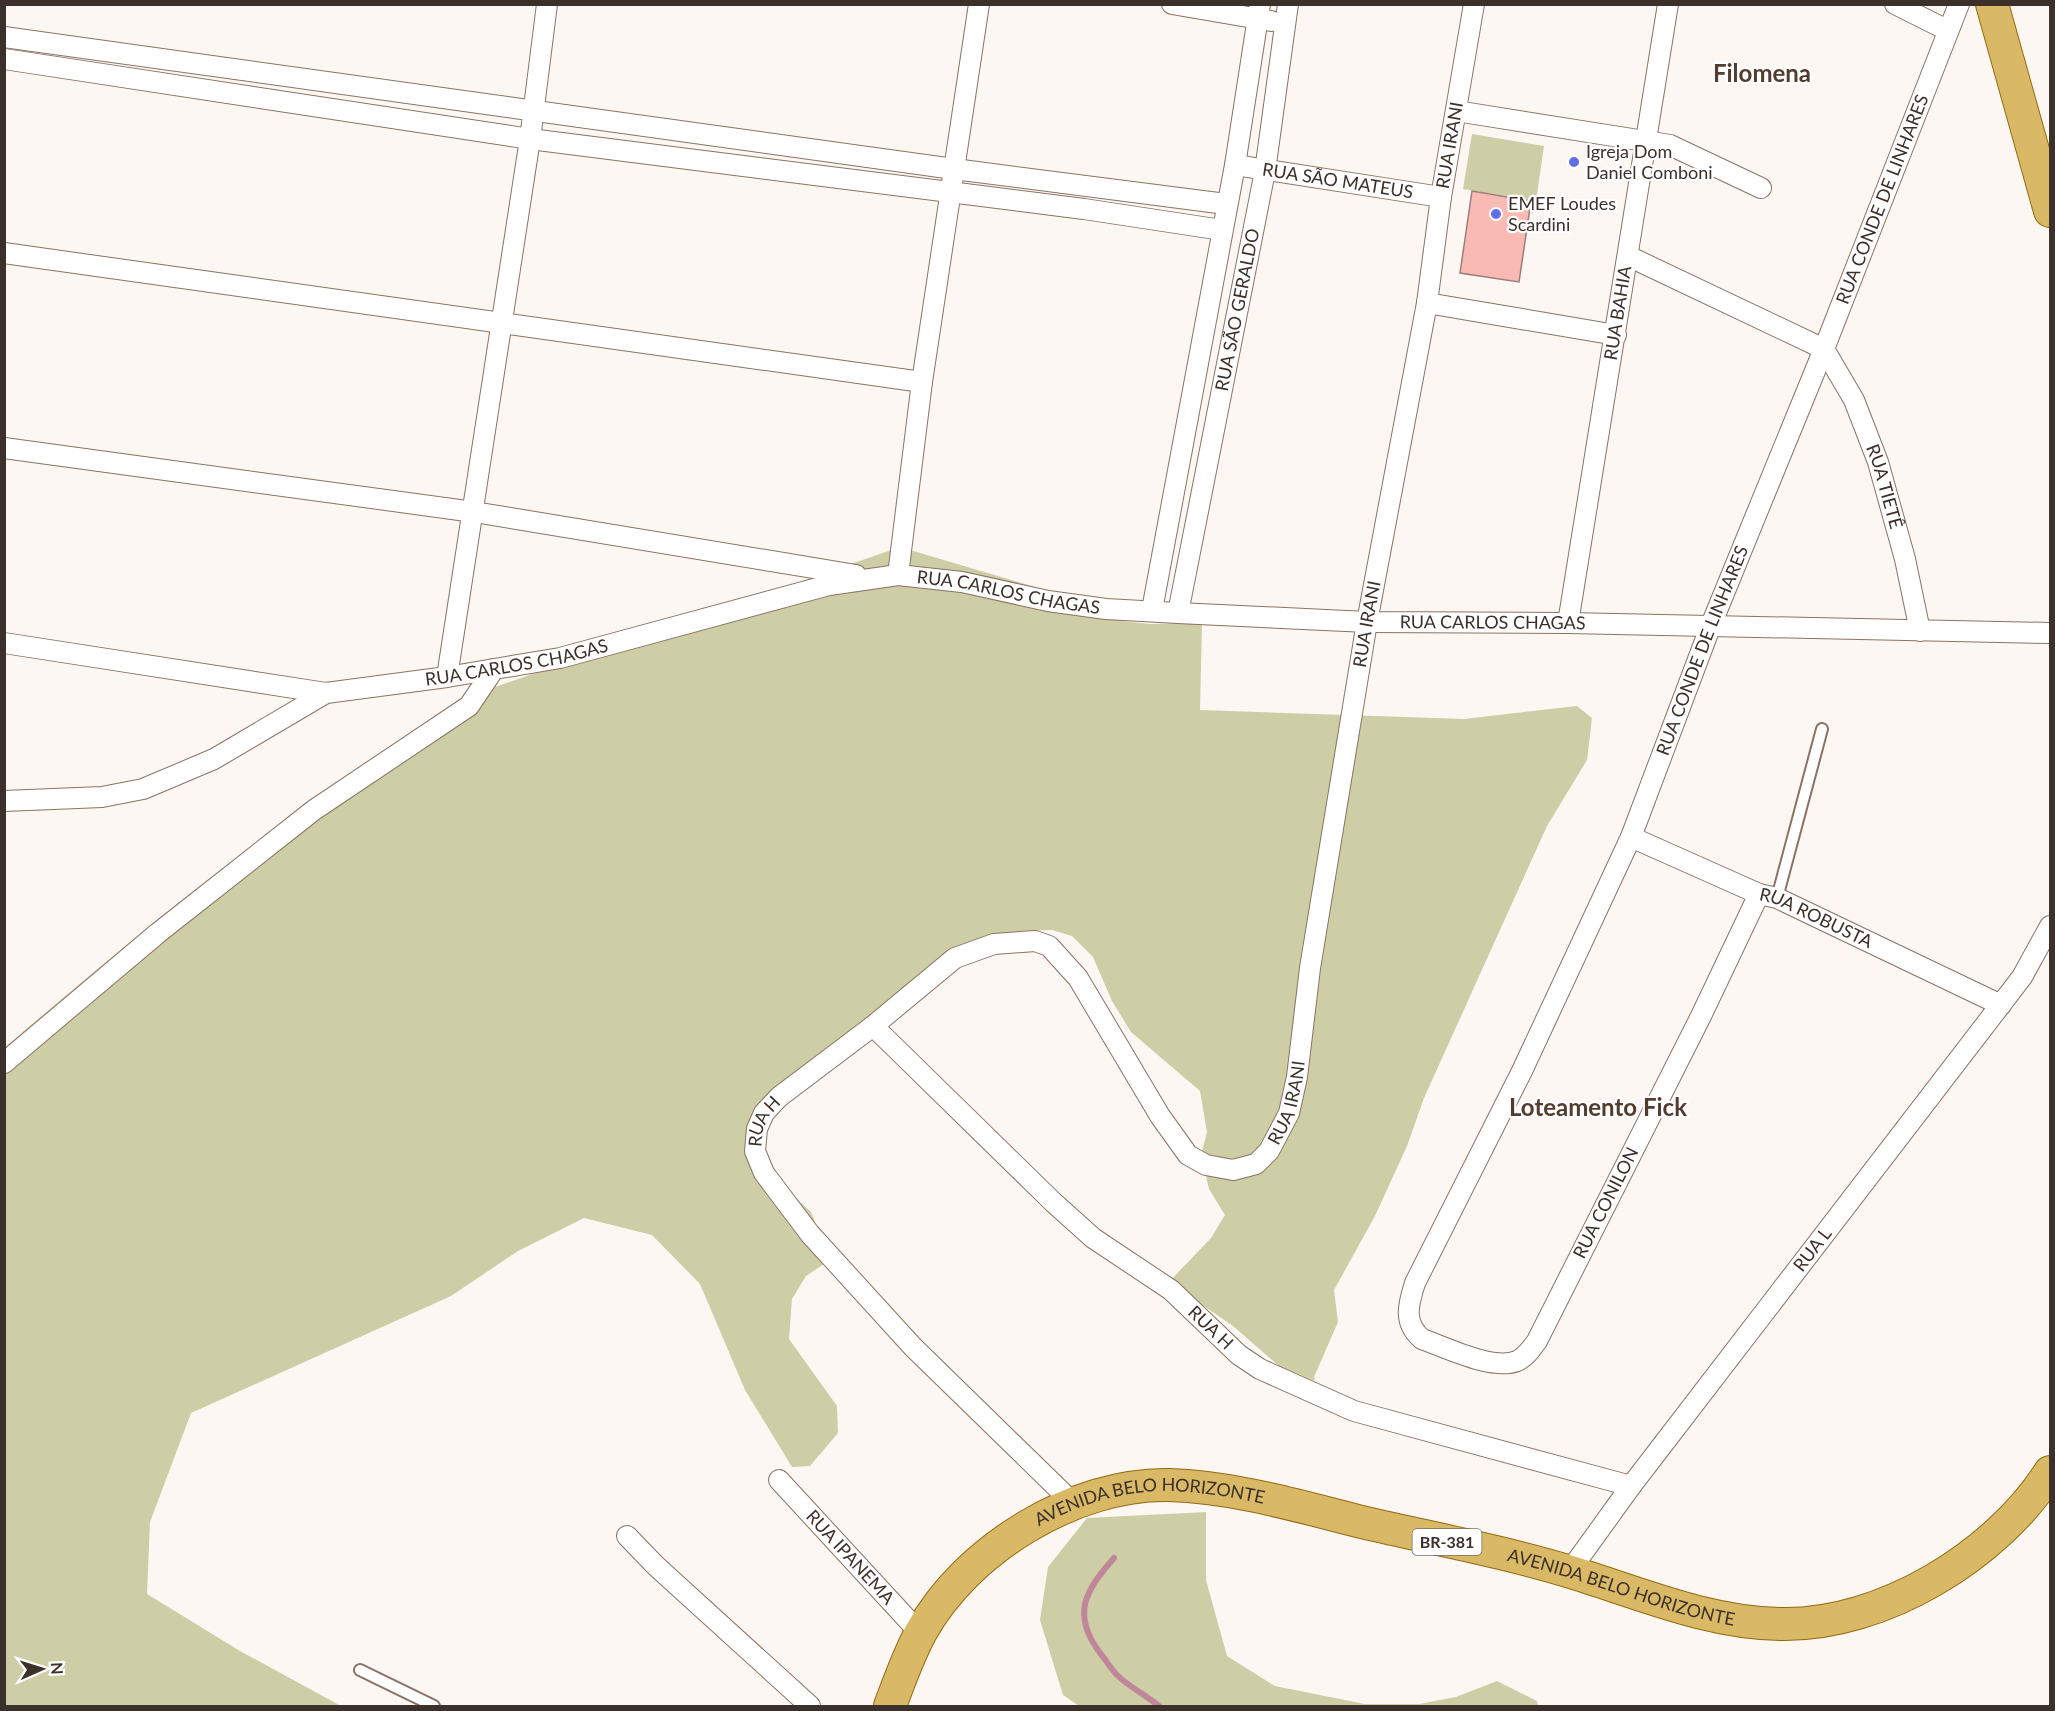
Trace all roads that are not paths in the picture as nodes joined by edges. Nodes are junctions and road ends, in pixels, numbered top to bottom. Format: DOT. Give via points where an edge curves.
graph roads {
  1 [pos="547,4"];
  2 [pos="979,4"];
  3 [pos="1172,4"];
  4 [pos="1474,4"];
  5 [pos="1668,4"];
  6 [pos="1895,4"];
  7 [pos="1959,4"];
  8 [pos="1992,4"];
  9 [pos="1259,12"];
  10 [pos="1287,14"];
  11 [pos="1947,30"];
  12 [pos="4,37"];
  13 [pos="4,59"];
  14 [pos="534,111"];
  15 [pos="1456,111"];
  16 [pos="530,139"];
  17 [pos="1645,141"];
  18 [pos="1235,165"];
  19 [pos="954,169"];
  20 [pos="1265,171"];
  21 [pos="1761,188"];
  22 [pos="951,195"];
  23 [pos="1441,197"];
  24 [pos="1226,204"];
  25 [pos="2050,211"];
  26 [pos="1222,230"];
  27 [pos="4,253"];
  28 [pos="1628,256"];
  29 [pos="1427,303"];
  30 [pos="501,324"];
  31 [pos="1616,335"];
  32 [pos="1824,349"];
  33 [pos="922,382"];
  34 [pos="4,448"];
  35 [pos="474,512"];
  36 [pos="898,574"];
  37 [pos="871,577"];
  38 [pos="1152,610"];
  39 [pos="1178,613"];
  40 [pos="1367,622"];
  41 [pos="1568,623"];
  42 [pos="1711,625"];
  43 [pos="1920,631"];
  44 [pos="2050,633"];
  45 [pos="4,643"];
  46 [pos="494,669"];
  47 [pos="447,677"];
  48 [pos="326,693"];
  49 [pos="1822,729"];
  50 [pos="4,801"];
  51 [pos="1631,837"];
  52 [pos="1768,896"];
  53 [pos="2050,926"];
  54 [pos="2001,1005"];
  55 [pos="873,1026"];
  56 [pos="4,1063"];
  57 [pos="1188,1155"];
  58 [pos="1415,1284"];
  59 [pos="2050,1472"];
  60 [pos="779,1480"];
  61 [pos="1630,1486"];
  62 [pos="1073,1503"];
  63 [pos="627,1536"];
  64 [pos="1569,1572"];
  65 [pos="920,1633"];
  66 [pos="360,1670"];
  67 [pos="434,1707"];
  68 [pos="810,1707"];
  69 [pos="890,1707"];
  1 -- 14 [label="street"];
  2 -- 19 [label="street"];
  3 -- 9 [label="street"];
  4 -- 15 [label="street, RUA IRANI"];
  5 -- 17 [label="street, RUA BAHIA"];
  6 -- 11 [label="street"];
  7 -- 11 [label="street, RUA CONDE DE LINHARES"];
  8 -- 25 [label="main road"];
  9 -- 10 [label="street"];
  9 -- 18 [label="street, RUA SÃO GERALDO"];
  10 -- 20 [label="street, RUA SÃO GERALDO"];
  11 -- 32 [label="street, RUA CONDE DE LINHARES"];
  12 -- 14 [label="street"];
  13 -- 16 [label="street"];
  14 -- 16 [label="street"];
  14 -- 19 [label="street"];
  15 -- 17 [label="street"];
  15 -- 23 [label="street, RUA IRANI"];
  16 -- 22 [label="street"];
  16 -- 30 [label="street"];
  17 -- 21 [label="street" via="1670,145"];
  17 -- 28 [label="street, RUA BAHIA"];
  18 -- 20 [label="street, RUA SÃO MATEUS"];
  18 -- 24 [label="street, RUA SÃO GERALDO"];
  19 -- 22 [label="street"];
  19 -- 24 [label="street"];
  20 -- 23 [label="street, RUA SÃO MATEUS"];
  20 -- 39 [label="street, RUA SÃO GERALDO"];
  22 -- 26 [label="street" via="1084,209"];
  22 -- 33 [label="street"];
  23 -- 29 [label="street, RUA IRANI"];
  24 -- 26 [label="street, RUA SÃO GERALDO"];
  26 -- 38 [label="street, RUA SÃO GERALDO"];
  27 -- 30 [label="street"];
  28 -- 31 [label="street, RUA BAHIA"];
  28 -- 32 [label="street"];
  29 -- 31 [label="street"];
  29 -- 40 [label="street, RUA IRANI"];
  30 -- 33 [label="street"];
  30 -- 35 [label="street"];
  31 -- 41 [label="street, RUA BAHIA"];
  32 -- 42 [label="street, RUA CONDE DE LINHARES"];
  32 -- 43 [label="street, RUA TIETÊ" via="1854,399 1878,462"];
  33 -- 36 [label="street"];
  34 -- 35 [label="street"];
  35 -- 37 [label="street"];
  35 -- 47 [label="street"];
  36 -- 37 [label="street, RUA CARLOS CHAGAS"];
  36 -- 38 [label="street, RUA CARLOS CHAGAS" via="962,582 1048,601"];
  37 -- 46 [label="street, RUA CARLOS CHAGAS" via="560,658"];
  38 -- 39 [label="street, RUA CARLOS CHAGAS"];
  39 -- 40 [label="street, RUA CARLOS CHAGAS"];
  40 -- 41 [label="street, RUA CARLOS CHAGAS"];
  40 -- 57 [label="street, RUA IRANI" via="1310,968 1297,1077 1288,1113 1269,1151 1249,1167 1222,1169"];
  41 -- 42 [label="street, RUA CARLOS CHAGAS"];
  42 -- 43 [label="street, RUA CARLOS CHAGAS"];
  42 -- 51 [label="street, RUA CONDE DE LINHARES"];
  43 -- 44 [label="street, RUA CARLOS CHAGAS"];
  45 -- 48 [label="street"];
  46 -- 47 [label="street, RUA CARLOS CHAGAS"];
  46 -- 56 [label="street" via="469,706 280,836"];
  47 -- 48 [label="street, RUA CARLOS CHAGAS"];
  48 -- 50 [label="street, RUA CARLOS CHAGAS" via="214,759 143,789 102,797"];
  49 -- 52 [label="lane"];
  51 -- 52 [label="street, RUA ROBUSTA"];
  51 -- 58 [label="street, RUA CONDE DE LINHARES" via="1522,1071"];
  52 -- 54 [label="street, RUA ROBUSTA"];
  52 -- 58 [label="street, RUA CONILON" via="1701,1016 1527,1355 1516,1361 1496,1363 1422,1339 1414,1333 1408,1317"];
  53 -- 54 [label="street, RUA L" via="2022,977"];
  54 -- 61 [label="street, RUA L"];
  55 -- 57 [label="street, RUA H" via="955,958 1011,941 1035,941 1049,946 1078,978 1160,1116"];
  55 -- 61 [label="street, RUA H" via="1077,1224 1171,1290 1239,1355 1260,1369 1354,1411"];
  55 -- 62 [label="street, RUA H" via="779,1097 764,1113 754,1140 764,1173 810,1234 913,1347"];
  59 -- 64 [label="main road, AVENIDA BELO HORIZONTE / BR-381" via="2002,1530 1929,1584 1892,1600 1821,1621 1786,1624 1728,1620"];
  60 -- 65 [label="street, RUA IPANEMA"];
  61 -- 64 [label="street, RUA L"];
  62 -- 64 [label="main road, AVENIDA BELO HORIZONTE / BR-381" via="1119,1491 1166,1485 1248,1494"];
  62 -- 65 [label="main road, AVENIDA BELO HORIZONTE / BR-381" via="1046,1515 998,1547 953,1586"];
  63 -- 68 [label="street"];
  65 -- 69 [label="main road, AVENIDA BELO HORIZONTE / BR-381"];
  66 -- 67 [label="lane"];
}
